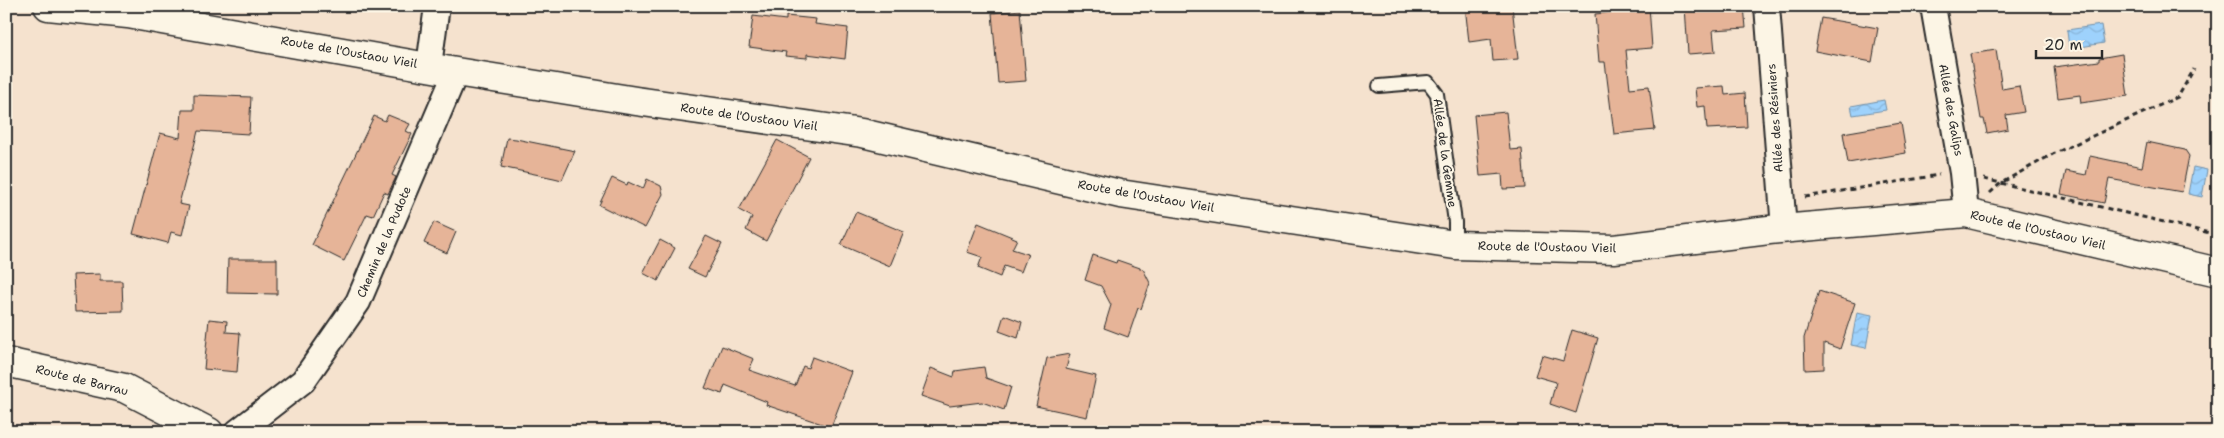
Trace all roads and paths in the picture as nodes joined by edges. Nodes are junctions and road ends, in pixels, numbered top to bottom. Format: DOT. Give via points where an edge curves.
graph roads {
  1 [pos="48,6"];
  2 [pos="437,6"];
  3 [pos="1767,6"];
  4 [pos="1933,6"];
  5 [pos="129,10"];
  6 [pos="429,66"];
  7 [pos="2194,69"];
  8 [pos="456,72"];
  9 [pos="1379,86"];
  10 [pos="1962,173"];
  11 [pos="2002,183"];
  12 [pos="1781,201"];
  13 [pos="1966,213"];
  14 [pos="1784,229"];
  15 [pos="2218,235"];
  16 [pos="1455,245"];
  17 [pos="2218,272"];
  18 [pos="6,362"];
  19 [pos="209,432"];
  20 [pos="237,432"];
  1 -- 5 [label="street, Route de l'Oustaou Vieil"];
  2 -- 6 [label="street"];
  3 -- 12 [label="street, Allée des Résiniers"];
  4 -- 10 [label="street, Allée des Galips"];
  5 -- 6 [label="street, Route de l'Oustaou Vieil"];
  6 -- 8 [label="street, Route de l'Oustaou Vieil"];
  7 -- 11 [label="path" via="2178,97 2053,154"];
  8 -- 16 [label="street, Route de l'Oustaou Vieil" via="862,133 1120,194"];
  8 -- 20 [label="street, Chemin de la Pudote" via="358,302 303,381"];
  9 -- 16 [label="lane, Allée de la Gemme" via="1428,82 1437,94 1455,222"];
  10 -- 11 [label="path"];
  10 -- 12 [label="path"];
  10 -- 13 [label="street, Allée des Galips"];
  11 -- 13 [label="path"];
  11 -- 15 [label="path"];
  12 -- 14 [label="street, Allée des Résiniers"];
  13 -- 14 [label="street, Route de l'Oustaou Vieil"];
  13 -- 17 [label="street, Route de l'Oustaou Vieil"];
  14 -- 16 [label="street, Route de l'Oustaou Vieil" via="1614,250"];
  18 -- 19 [label="street, Route de Barrau" via="124,388"];
}
